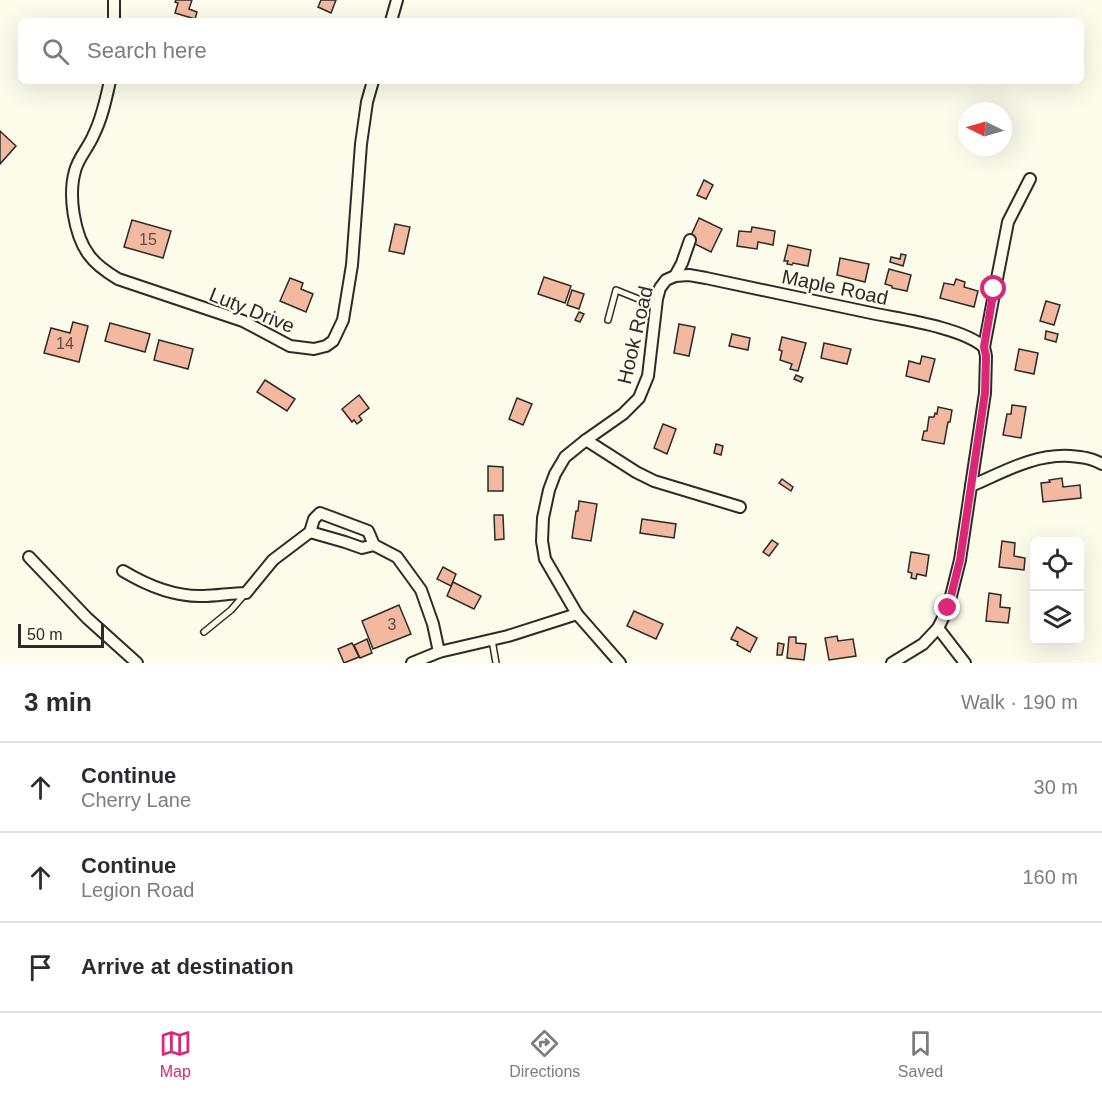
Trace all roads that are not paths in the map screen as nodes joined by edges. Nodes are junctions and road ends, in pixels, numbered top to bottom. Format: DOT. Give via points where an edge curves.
graph roads {
  1 [pos="114,0"];
  2 [pos="397,0"];
  3 [pos="114,18"];
  4 [pos="392,18"];
  5 [pos="109,84"];
  6 [pos="372,84"];
  7 [pos="1030,179"];
  8 [pos="690,240"];
  9 [pos="675,276"];
  10 [pos="656,306"];
  11 [pos="608,320"];
  12 [pos="984,347"];
  13 [pos="586,440"];
  14 [pos="1102,464"];
  15 [pos="971,486"];
  16 [pos="740,507"];
  17 [pos="310,532"];
  18 [pos="374,545"];
  19 [pos="29,557"];
  20 [pos="123,571"];
  21 [pos="246,593"];
  22 [pos="577,614"];
  23 [pos="938,628"];
  24 [pos="204,632"];
  25 [pos="492,640"];
  26 [pos="439,652"];
  27 [pos="137,663"];
  28 [pos="412,663"];
  29 [pos="496,663"];
  30 [pos="620,663"];
  31 [pos="892,663"];
  32 [pos="965,663"];
  1 -- 3 [label="street"];
  2 -- 4 [label="street"];
  5 -- 6 [label="street, Luty Drive" via="102,114 72,182 74,214 81,241 90,256 118,279 243,321 290,346 314,349 333,341 344,320 361,144"];
  7 -- 12 [label="street" via="1008,222"];
  8 -- 9 [label="street, Hook Road"];
  9 -- 10 [label="street, Hook Road" via="660,288"];
  9 -- 12 [label="street, Maple Road" via="706,278 917,323 965,335"];
  10 -- 11 [label="lane" via="616,290"];
  10 -- 13 [label="street, Hook Road" via="648,376 639,398"];
  12 -- 15 [label="street" via="985,393"];
  13 -- 16 [label="street" via="654,481"];
  13 -- 22 [label="street, Hook Road" via="565,457 555,474 543,518 545,559"];
  14 -- 15 [label="street" via="1084,457 1056,455 1031,460"];
  15 -- 23 [label="street" via="960,560 948,608"];
  17 -- 18 [label="street" via="362,549"];
  17 -- 18 [label="street" via="320,513 368,531"];
  17 -- 21 [label="street" via="273,560"];
  18 -- 26 [label="street" via="397,556 421,590"];
  19 -- 27 [label="street"];
  20 -- 21 [label="street" via="163,591 185,596"];
  21 -- 24 [label="lane"];
  22 -- 25 [label="street"];
  22 -- 30 [label="street, Hook Road"];
  23 -- 31 [label="street" via="923,644"];
  23 -- 32 [label="street"];
  25 -- 26 [label="street"];
  25 -- 29 [label="lane"];
  26 -- 28 [label="street"];
}
